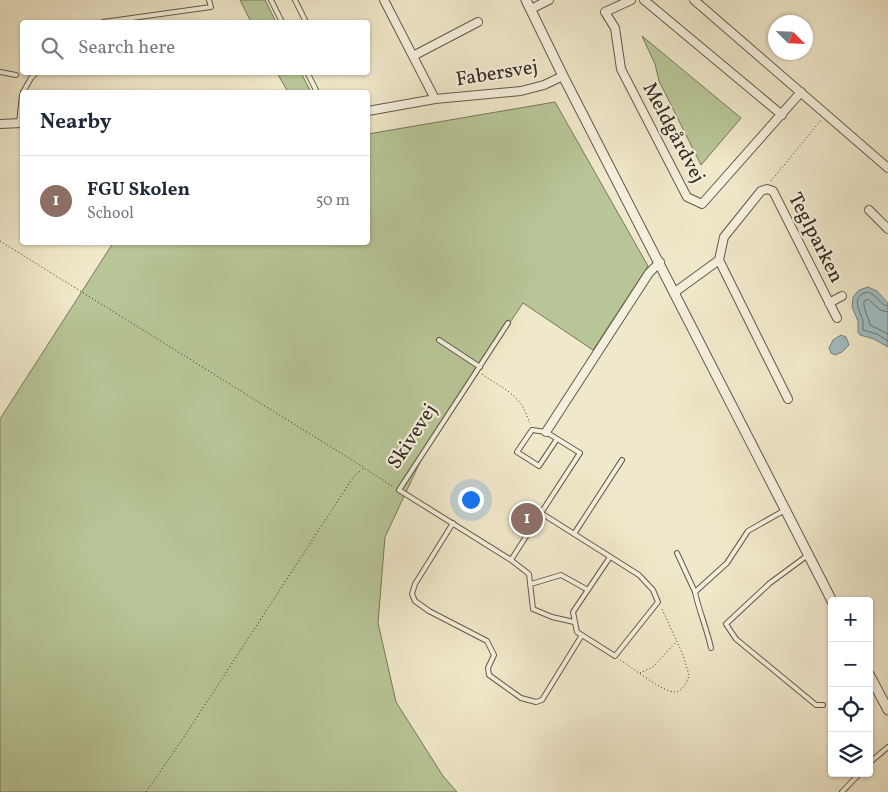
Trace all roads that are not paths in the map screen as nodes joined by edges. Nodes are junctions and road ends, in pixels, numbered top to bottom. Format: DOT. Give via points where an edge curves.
graph roads {
  1 [pos="209,0"];
  2 [pos="271,0"];
  3 [pos="295,0"];
  4 [pos="526,0"];
  5 [pos="549,0"];
  6 [pos="631,0"];
  7 [pos="644,0"];
  8 [pos="694,0"];
  9 [pos="387,1"];
  10 [pos="531,9"];
  11 [pos="117,20"];
  12 [pos="281,20"];
  13 [pos="305,20"];
  14 [pos="478,22"];
  15 [pos="413,56"];
  16 [pos="0,72"];
  17 [pos="16,75"];
  18 [pos="34,75"];
  19 [pos="308,75"];
  20 [pos="563,76"];
  21 [pos="25,90"];
  22 [pos="316,90"];
  23 [pos="801,92"];
  24 [pos="435,99"];
  25 [pos="370,111"];
  26 [pos="782,115"];
  27 [pos="20,123"];
  28 [pos="0,124"];
  29 [pos="888,168"];
  30 [pos="869,210"];
  31 [pos="888,229"];
  32 [pos="719,260"];
  33 [pos="660,262"];
  34 [pos="675,292"];
  35 [pos="842,296"];
  36 [pos="829,303"];
  37 [pos="837,318"];
  38 [pos="508,323"];
  39 [pos="439,340"];
  40 [pos="479,368"];
  41 [pos="788,399"];
  42 [pos="546,432"];
  43 [pos="557,438"];
  44 [pos="622,460"];
  45 [pos="786,510"];
  46 [pos="541,513"];
  47 [pos="453,523"];
  48 [pos="574,534"];
  49 [pos="677,553"];
  50 [pos="808,555"];
  51 [pos="610,557"];
  52 [pos="511,560"];
  53 [pos="530,584"];
  54 [pos="588,590"];
  55 [pos="695,592"];
  56 [pos="830,597"];
  57 [pos="574,622"];
  58 [pos="582,635"];
  59 [pos="711,648"];
  60 [pos="873,682"];
  61 [pos="823,705"];
  62 [pos="888,710"];
  63 [pos="888,747"];
  64 [pos="873,760"];
  65 [pos="856,777"];
  66 [pos="842,792"];
  1 -- 11 [label="lane" via="211,7"];
  2 -- 12 [label="lane"];
  3 -- 13 [label="lane"];
  4 -- 10 [label="street"];
  5 -- 10 [label="street"];
  6 -- 26 [label="street, Meldgårdvej" via="606,12 615,28 621,69 686,197 702,204"];
  7 -- 26 [label="street"];
  8 -- 23 [label="street"];
  9 -- 15 [label="street, Fabersvej"];
  10 -- 20 [label="street"];
  14 -- 15 [label="street"];
  15 -- 24 [label="street, Fabersvej"];
  16 -- 17 [label="lane"];
  18 -- 21 [label="lane"];
  19 -- 22 [label="lane"];
  20 -- 24 [label="street, Fabersvej" via="521,91"];
  20 -- 33 [label="street"];
  23 -- 26 [label="street, Meldgårdvej"];
  23 -- 29 [label="street"];
  24 -- 25 [label="street, Fabersvej"];
  27 -- 28 [label="street"];
  30 -- 31 [label="street"];
  32 -- 34 [label="street"];
  32 -- 36 [label="street, Teglparken" via="724,237 761,191 773,191"];
  32 -- 41 [label="street"];
  33 -- 34 [label="street"];
  33 -- 42 [label="street" via="649,272"];
  34 -- 45 [label="street"];
  35 -- 36 [label="street, Teglparken"];
  36 -- 37 [label="street, Teglparken"];
  38 -- 40 [label="lane, Skivevej"];
  39 -- 40 [label="lane"];
  40 -- 47 [label="lane, Skivevej" via="399,490"];
  42 -- 43 [label="lane"];
  42 -- 43 [label="lane" via="532,430 517,452 539,466"];
  43 -- 46 [label="lane" via="580,453"];
  44 -- 48 [label="lane"];
  45 -- 50 [label="street"];
  45 -- 55 [label="lane" via="748,532 727,563"];
  46 -- 48 [label="lane"];
  46 -- 52 [label="lane"];
  47 -- 52 [label="lane, Skivevej"];
  47 -- 58 [label="lane" via="412,594 415,601 429,611 487,641 494,655 488,668 489,675 521,698 536,702 542,700"];
  48 -- 51 [label="lane"];
  49 -- 55 [label="lane"];
  50 -- 56 [label="street"];
  50 -- 61 [label="lane" via="770,583 726,624 736,639 816,705"];
  51 -- 54 [label="lane"];
  51 -- 58 [label="lane" via="639,575 653,590 658,602 616,656"];
  52 -- 53 [label="lane, Skivevej" via="529,574"];
  53 -- 54 [label="lane" via="560,575"];
  53 -- 57 [label="lane" via="533,609"];
  54 -- 57 [label="lane" via="573,612"];
  55 -- 59 [label="lane"];
  57 -- 58 [label="lane" via="577,632"];
  60 -- 62 [label="street"];
  63 -- 64 [label="lane"];
  65 -- 66 [label="lane"];
}
